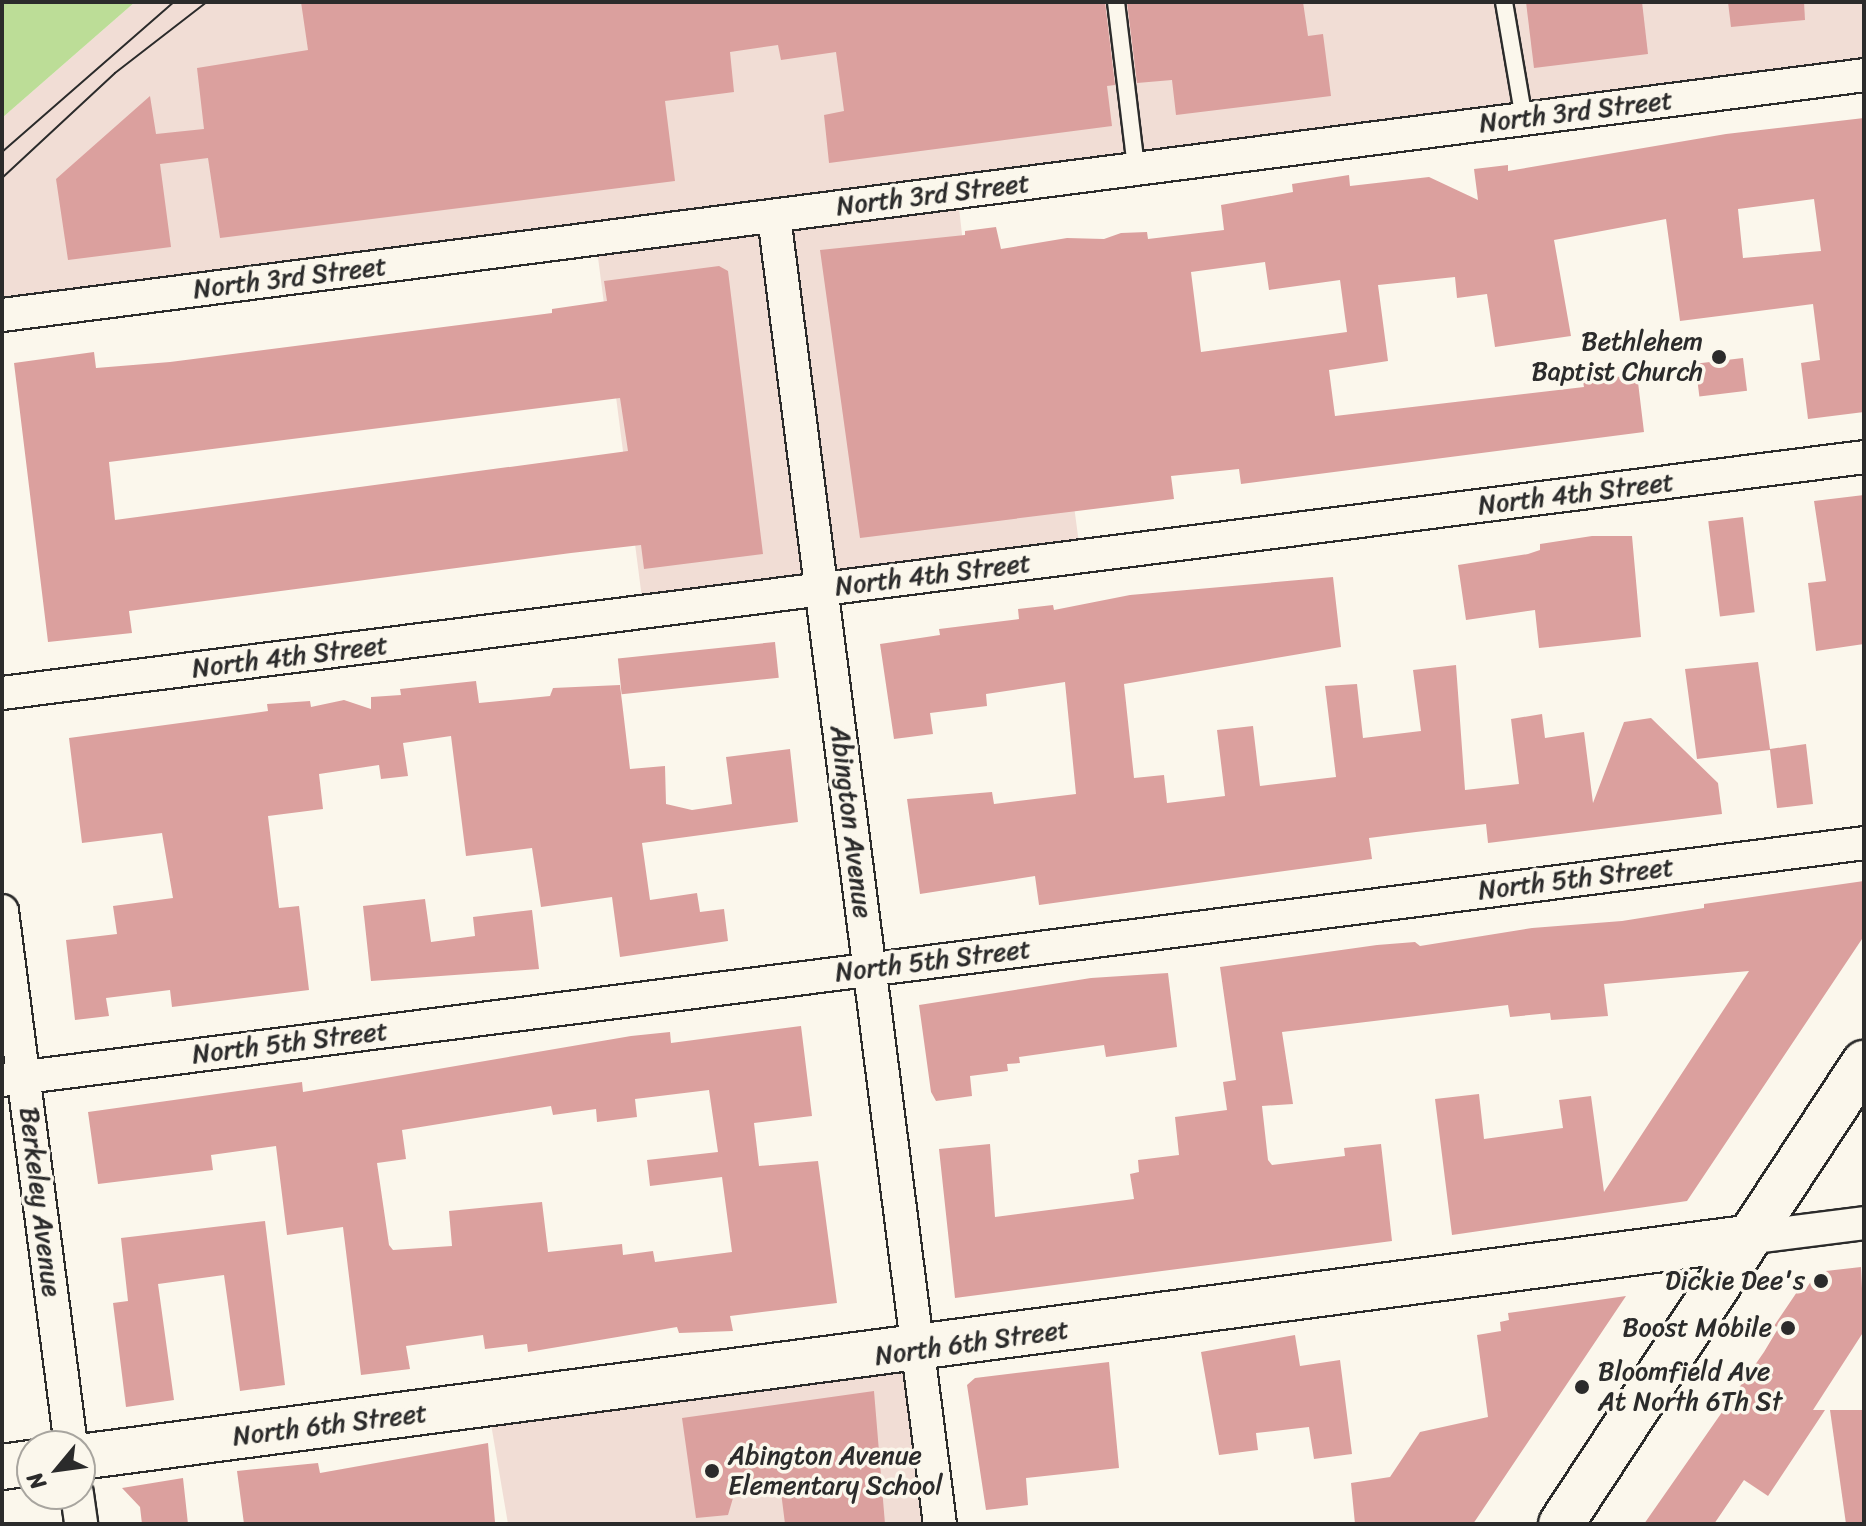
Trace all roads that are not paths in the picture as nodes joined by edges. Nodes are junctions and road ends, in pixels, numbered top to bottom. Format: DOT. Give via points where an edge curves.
graph roads {
  1 [pos="1116,2"];
  2 [pos="1504,2"];
  3 [pos="1864,75"];
  4 [pos="1524,119"];
  5 [pos="1136,168"];
  6 [pos="774,216"];
  7 [pos="2,315"];
  8 [pos="1864,457"];
  9 [pos="822,589"];
  10 [pos="2,693"];
  11 [pos="1864,843"];
  12 [pos="2,911"];
  13 [pos="870,969"];
  14 [pos="1864,1063"];
  15 [pos="13,1079"];
  16 [pos="1864,1223"];
  17 [pos="1746,1238"];
  18 [pos="918,1351"];
  19 [pos="68,1430"];
  20 [pos="96,1455"];
  21 [pos="940,1524"];
  22 [pos="1561,1524"];
  1 -- 5 [label="lane"];
  2 -- 4 [label="lane"];
  3 -- 4 [label="street, North 3rd Street"];
  4 -- 5 [label="street, North 3rd Street"];
  5 -- 6 [label="street, North 3rd Street"];
  6 -- 7 [label="street, North 3rd Street"];
  6 -- 9 [label="street, Abington Avenue"];
  8 -- 9 [label="street, North 4th Street"];
  9 -- 10 [label="street, North 4th Street"];
  9 -- 13 [label="street, Abington Avenue"];
  11 -- 13 [label="street, North 5th Street"];
  12 -- 15 [label="street, Berkeley Avenue"];
  13 -- 15 [label="street, North 5th Street"];
  13 -- 18 [label="street, Abington Avenue"];
  14 -- 17 [label="street"];
  15 -- 19 [label="street, Berkeley Avenue"];
  16 -- 17 [label="street, North 6th Street"];
  17 -- 18 [label="street, North 6th Street"];
  17 -- 22 [label="street"];
  18 -- 20 [label="street, North 6th Street"];
  18 -- 21 [label="street, Abington Avenue"];
}
